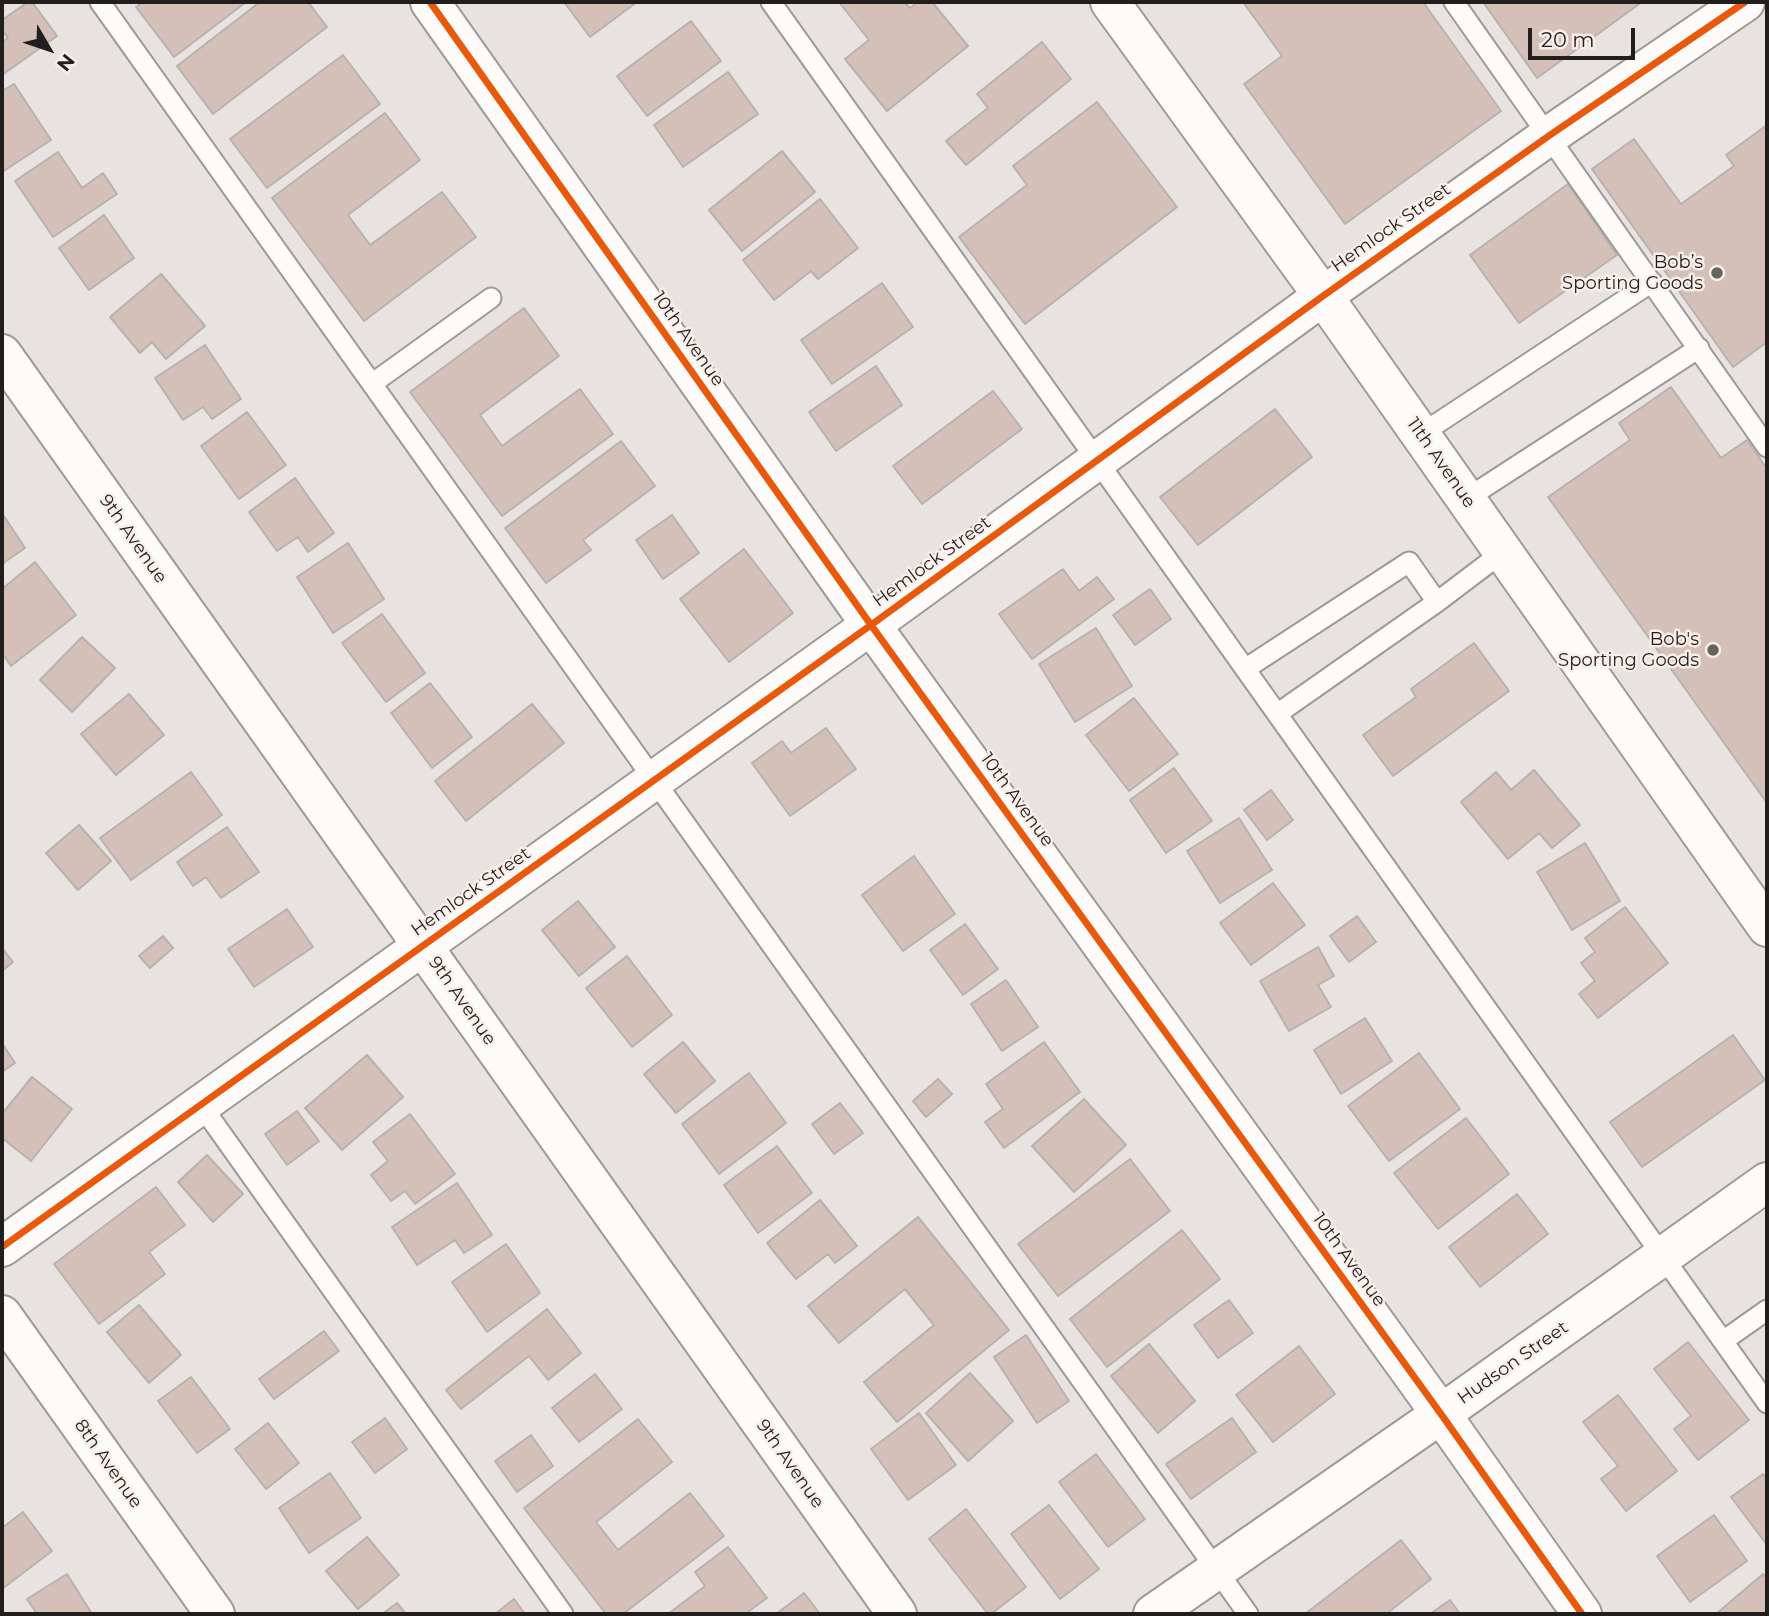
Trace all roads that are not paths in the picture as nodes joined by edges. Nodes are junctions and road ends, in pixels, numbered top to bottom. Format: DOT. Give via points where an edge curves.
graph roads {
  1 [pos="100,2"];
  2 [pos="430,2"];
  3 [pos="771,2"];
  4 [pos="1110,2"];
  5 [pos="1454,2"];
  6 [pos="1745,2"];
  7 [pos="1550,135"];
  8 [pos="1652,282"];
  9 [pos="1323,296"];
  10 [pos="491,298"];
  11 [pos="1699,348"];
  12 [pos="2,354"];
  13 [pos="373,383"];
  14 [pos="1421,434"];
  15 [pos="1767,447"];
  16 [pos="1097,461"];
  17 [pos="1466,499"];
  18 [pos="1503,552"];
  19 [pos="1437,602"];
  20 [pos="871,625"];
  21 [pos="1245,669"];
  22 [pos="1277,714"];
  23 [pos="655,780"];
  24 [pos="1767,927"];
  25 [pos="422,946"];
  26 [pos="201,1105"];
  27 [pos="1767,1182"];
  28 [pos="2,1247"];
  29 [pos="1663,1256"];
  30 [pos="1767,1310"];
  31 [pos="2,1315"];
  32 [pos="1723,1341"];
  33 [pos="1767,1403"];
  34 [pos="1441,1414"];
  35 [pos="1216,1570"];
  36 [pos="215,1614"];
  37 [pos="563,1614"];
  38 [pos="897,1614"];
  39 [pos="1153,1614"];
  40 [pos="1248,1614"];
  41 [pos="1583,1614"];
  1 -- 13 [label="lane"];
  2 -- 20 [label="street, 10th Avenue"];
  3 -- 16 [label="lane"];
  4 -- 9 [label="street, 11th Avenue"];
  5 -- 7 [label="lane"];
  6 -- 7 [label="street, Hemlock Street"];
  7 -- 8 [label="lane"];
  7 -- 9 [label="street, Hemlock Street"];
  8 -- 11 [label="lane"];
  8 -- 14 [label="lane"];
  9 -- 14 [label="street, 11th Avenue"];
  9 -- 16 [label="street, Hemlock Street"];
  10 -- 13 [label="lane"];
  11 -- 15 [label="lane"];
  11 -- 17 [label="lane"];
  12 -- 25 [label="street, 9th Avenue"];
  13 -- 23 [label="lane"];
  14 -- 17 [label="street, 11th Avenue"];
  16 -- 20 [label="street, Hemlock Street"];
  16 -- 21 [label="lane"];
  17 -- 18 [label="street, 11th Avenue"];
  18 -- 19 [label="lane"];
  18 -- 24 [label="street, 11th Avenue"];
  19 -- 21 [label="lane" via="1409,562"];
  19 -- 22 [label="lane"];
  20 -- 23 [label="street, Hemlock Street"];
  20 -- 34 [label="street, 10th Avenue"];
  21 -- 22 [label="lane"];
  22 -- 29 [label="lane"];
  23 -- 25 [label="street, Hemlock Street"];
  23 -- 35 [label="lane"];
  25 -- 26 [label="street, Hemlock Street"];
  25 -- 38 [label="street, 9th Avenue"];
  26 -- 28 [label="street, Hemlock Street"];
  26 -- 37 [label="lane"];
  27 -- 29 [label="street, Hudson Street"];
  29 -- 32 [label="lane"];
  29 -- 34 [label="street, Hudson Street"];
  30 -- 32 [label="lane"];
  31 -- 36 [label="street, 8th Avenue"];
  32 -- 33 [label="lane"];
  34 -- 35 [label="street, Hudson Street"];
  34 -- 41 [label="street, 10th Avenue"];
  35 -- 39 [label="street, Hudson Street"];
  35 -- 40 [label="lane"];
}
